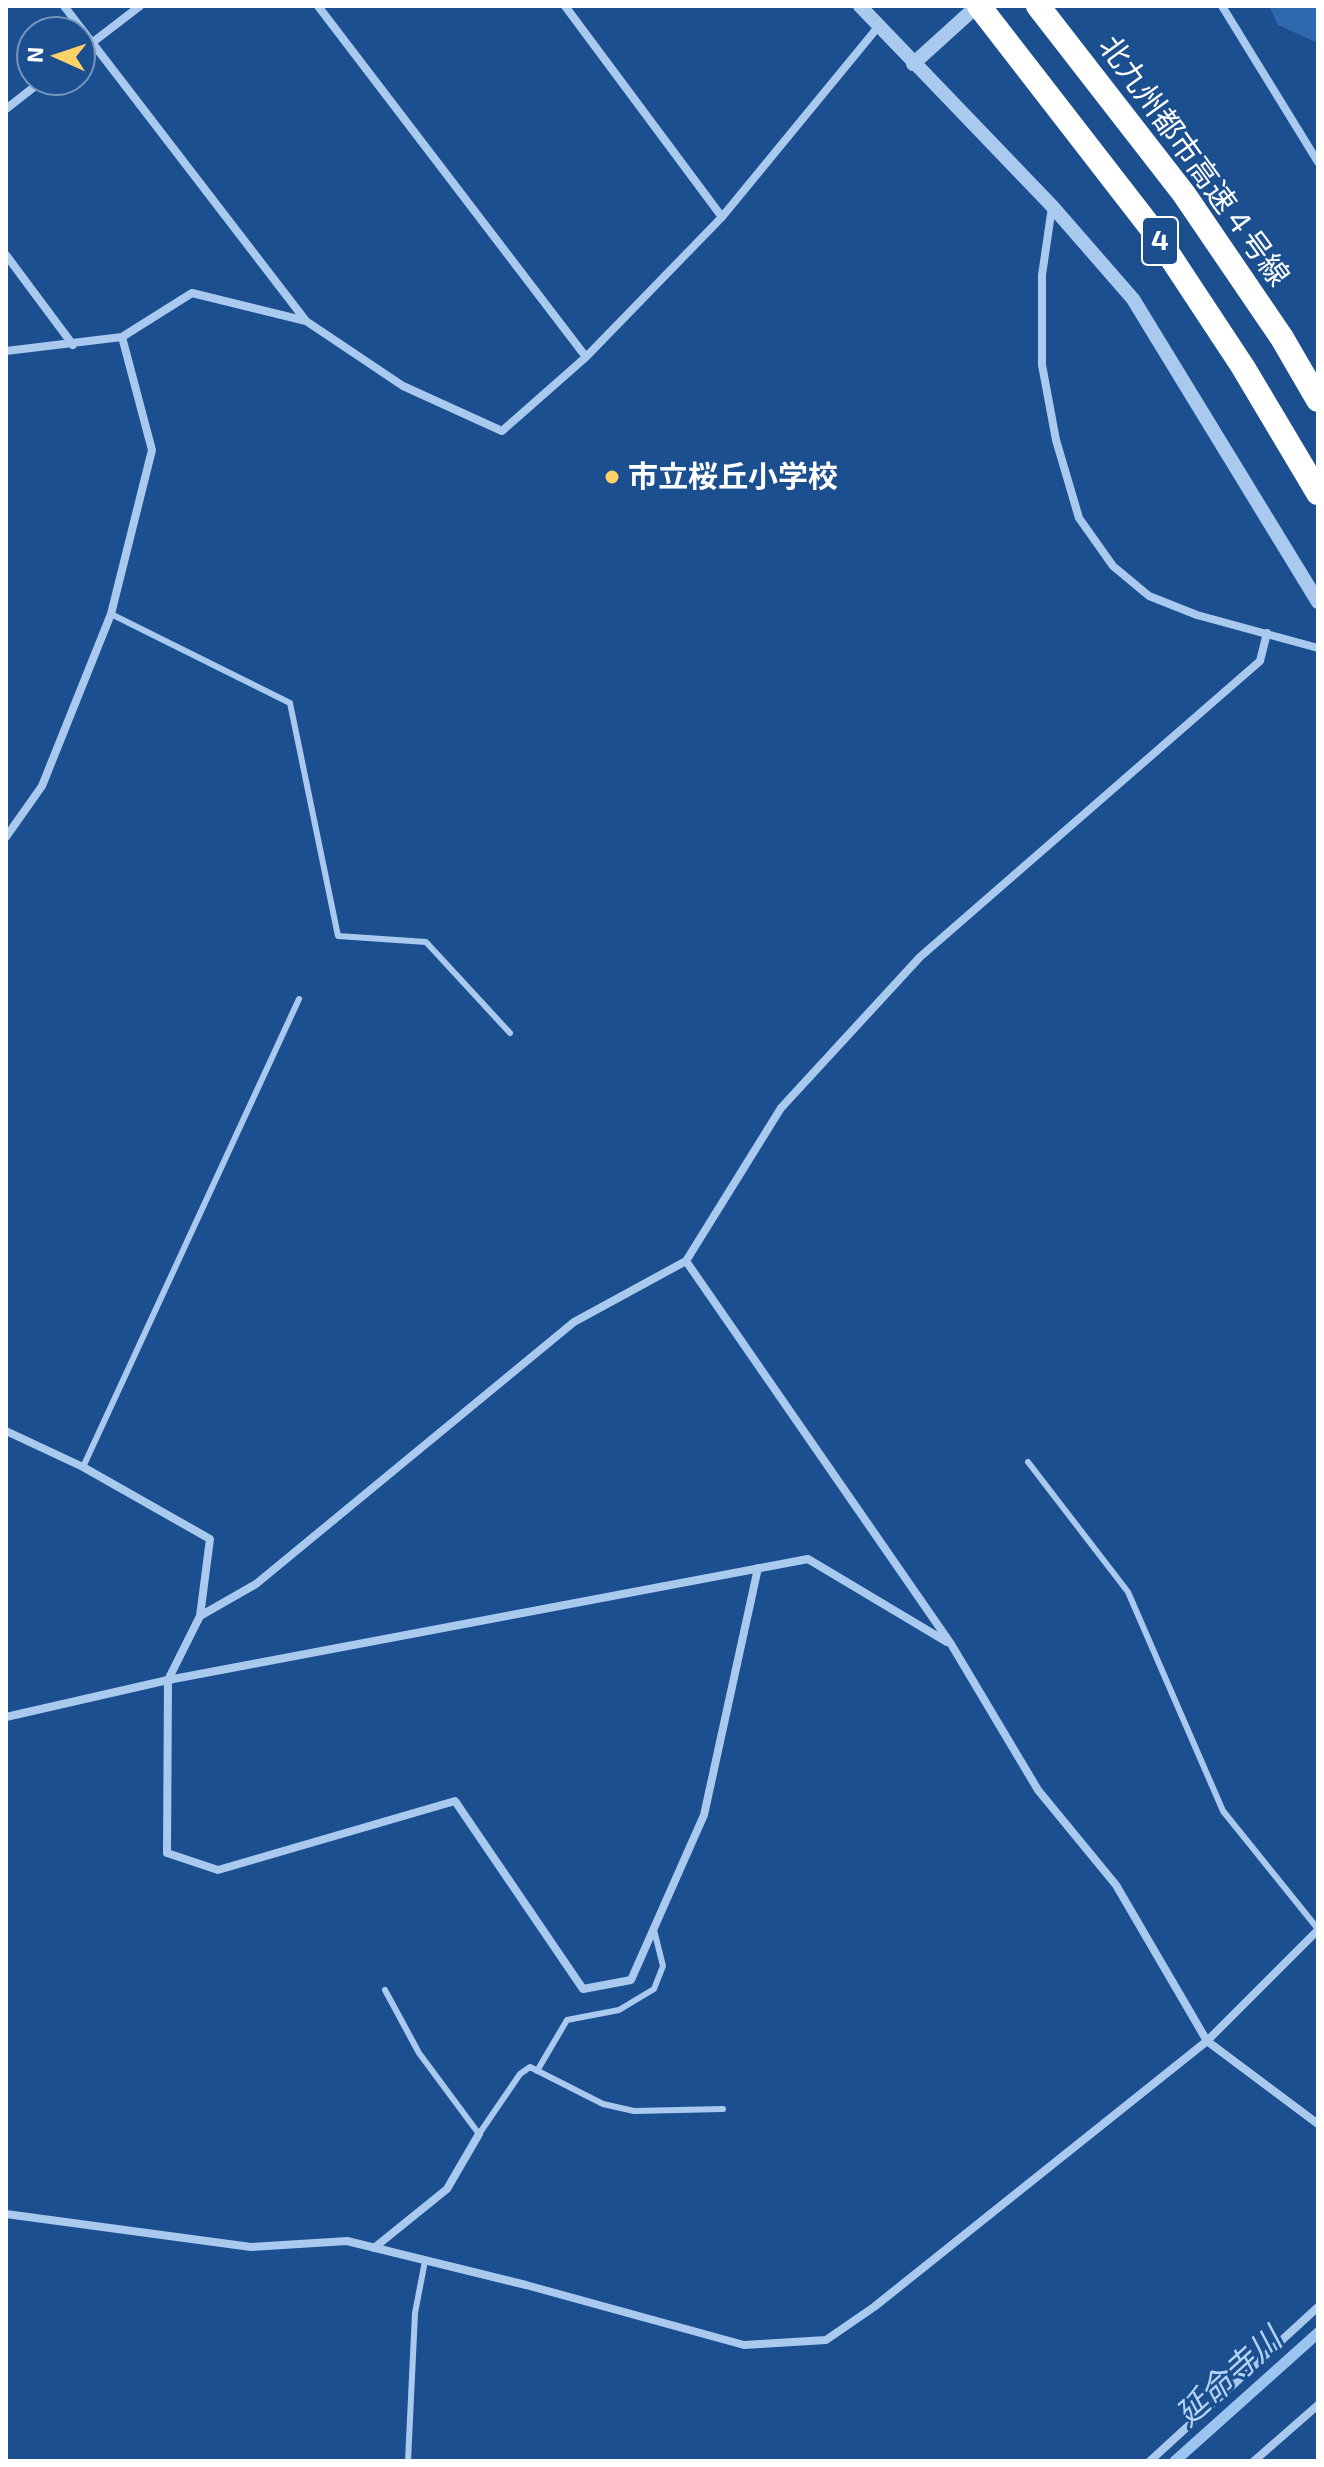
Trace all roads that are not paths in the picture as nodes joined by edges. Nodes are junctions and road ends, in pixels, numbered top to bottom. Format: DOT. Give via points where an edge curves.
graph roads {
  1 [pos="140,6"];
  2 [pos="318,6"];
  3 [pos="565,6"];
  4 [pos="860,6"];
  5 [pos="978,6"];
  6 [pos="1038,6"];
  7 [pos="1222,6"];
  8 [pos="878,27"];
  9 [pos="96,39"];
  10 [pos="96,47"];
  11 [pos="913,64"];
  12 [pos="23,96"];
  13 [pos="6,109"];
  14 [pos="1318,162"];
  15 [pos="1052,206"];
  16 [pos="722,217"];
  17 [pos="6,255"];
  18 [pos="306,321"];
  19 [pos="122,337"];
  20 [pos="73,345"];
  21 [pos="6,351"];
  22 [pos="586,357"];
  23 [pos="1318,400"];
  24 [pos="1318,493"];
  25 [pos="1318,602"];
  26 [pos="111,614"];
  27 [pos="1267,633"];
  28 [pos="1318,648"];
  29 [pos="6,837"];
  30 [pos="299,999"];
  31 [pos="510,1033"];
  32 [pos="686,1261"];
  33 [pos="6,1431"];
  34 [pos="1028,1462"];
  35 [pos="83,1467"];
  36 [pos="758,1568"];
  37 [pos="200,1616"];
  38 [pos="951,1644"];
  39 [pos="168,1680"];
  40 [pos="6,1717"];
  41 [pos="654,1930"];
  42 [pos="1318,1930"];
  43 [pos="385,1990"];
  44 [pos="1207,2041"];
  45 [pos="537,2071"];
  46 [pos="723,2109"];
  47 [pos="1318,2124"];
  48 [pos="479,2134"];
  49 [pos="6,2214"];
  50 [pos="374,2248"];
  51 [pos="425,2261"];
  52 [pos="1318,2307"];
  53 [pos="1318,2405"];
  54 [pos="408,2461"];
  55 [pos="1150,2461"];
  56 [pos="1254,2461"];
  1 -- 9 [label="street"];
  2 -- 22 [label="street"];
  3 -- 16 [label="street"];
  4 -- 8 [label="street"];
  5 -- 11 [label="street"];
  5 -- 24 [label="highway, 4" via="1154,232"];
  6 -- 23 [label="highway, 北九州都市高速４号線 / 4" via="1184,194"];
  7 -- 14 [label="street"];
  8 -- 11 [label="street"];
  8 -- 16 [label="street"];
  10 -- 18 [label="street"];
  11 -- 15 [label="street"];
  12 -- 13 [label="street"];
  15 -- 25 [label="street" via="1133,299"];
  15 -- 27 [label="street" via="1042,275 1042,365 1056,440 1079,518 1113,566 1149,596"];
  16 -- 22 [label="street"];
  17 -- 20 [label="street"];
  18 -- 19 [label="street" via="192,293"];
  18 -- 22 [label="street" via="403,386 502,431"];
  19 -- 20 [label="street"];
  19 -- 26 [label="street" via="152,450"];
  20 -- 21 [label="street"];
  26 -- 29 [label="street" via="42,786"];
  26 -- 31 [label="lane" via="290,703 338,936 426,942"];
  27 -- 28 [label="street"];
  27 -- 32 [label="street" via="1260,661 909,969 781,1108"];
  30 -- 35 [label="lane"];
  32 -- 37 [label="street" via="574,1322 256,1584"];
  32 -- 38 [label="street"];
  33 -- 35 [label="street"];
  34 -- 42 [label="lane" via="1128,1592 1223,1811"];
  35 -- 37 [label="street" via="210,1539"];
  36 -- 38 [label="street" via="808,1559"];
  36 -- 39 [label="street"];
  36 -- 41 [label="street" via="704,1815"];
  37 -- 39 [label="street"];
  38 -- 44 [label="street" via="1038,1790 1116,1885"];
  39 -- 40 [label="street"];
  39 -- 41 [label="street" via="167,1853 218,1870 455,1801 583,1989 631,1980"];
  41 -- 45 [label="lane" via="663,1966 654,1989 619,2010 567,2020"];
  42 -- 44 [label="street"];
  43 -- 48 [label="lane" via="419,2053"];
  44 -- 47 [label="street"];
  44 -- 51 [label="street" via="826,2340 744,2345"];
  45 -- 46 [label="lane" via="603,2104 634,2111"];
  45 -- 48 [label="lane" via="530,2067 520,2074"];
  48 -- 50 [label="street" via="447,2189"];
  49 -- 50 [label="street" via="251,2247 347,2241"];
  50 -- 51 [label="street"];
  51 -- 54 [label="lane" via="415,2313"];
  52 -- 55 [label="street"];
  53 -- 56 [label="street"];
}
